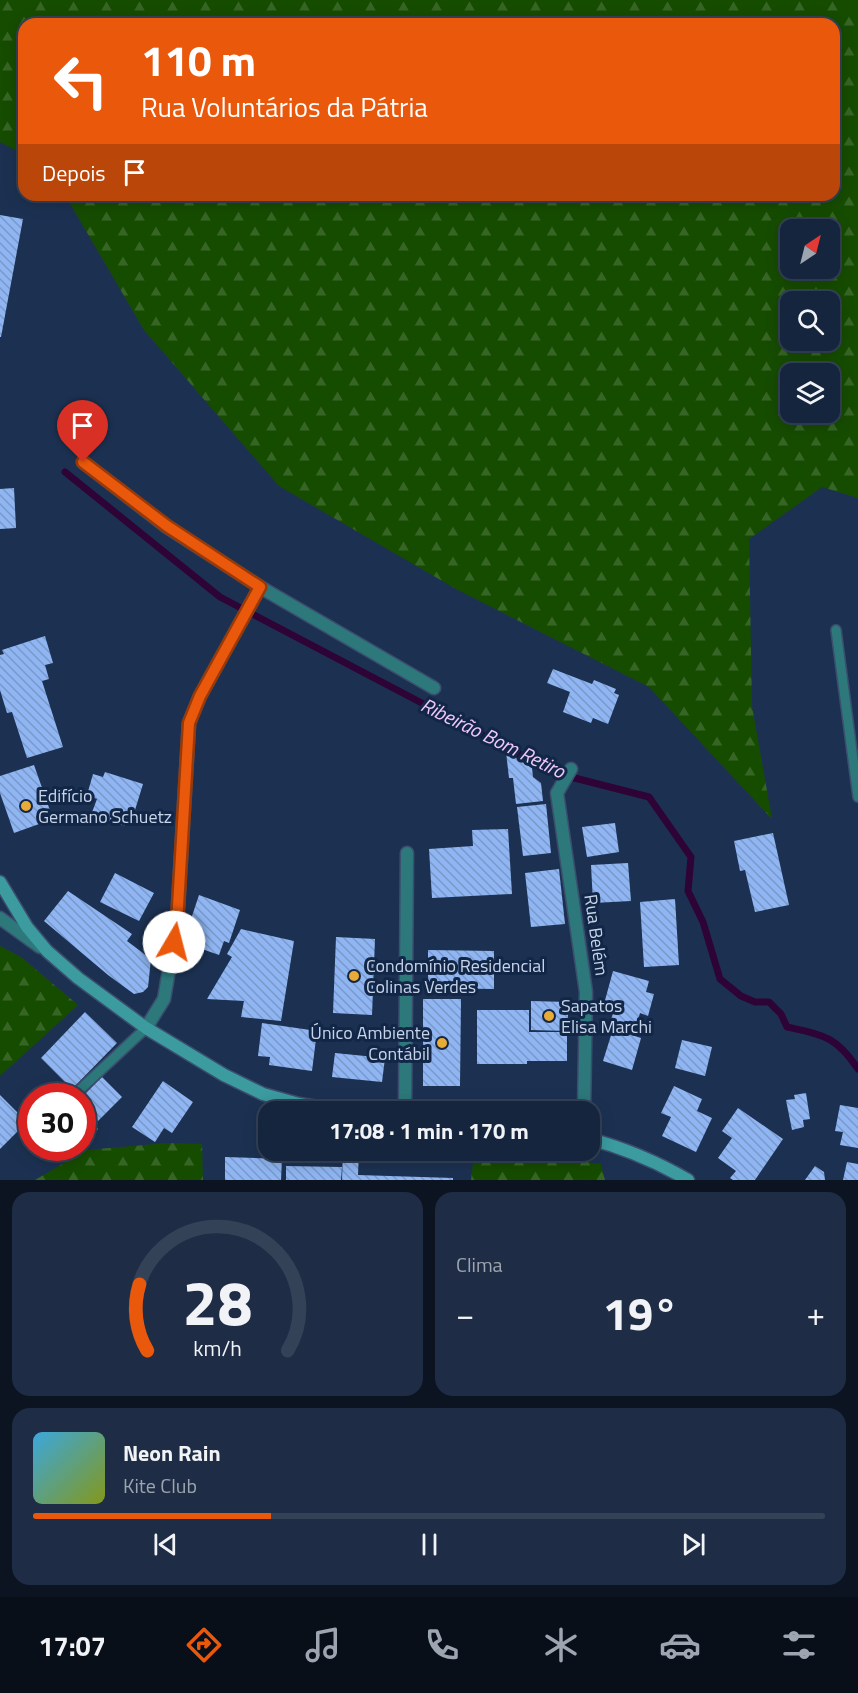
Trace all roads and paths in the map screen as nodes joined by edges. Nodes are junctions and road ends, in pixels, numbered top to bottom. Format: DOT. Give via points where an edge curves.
graph roads {
  1 [pos="83,462"];
  2 [pos="260,587"];
  3 [pos="836,630"];
  4 [pos="434,688"];
  5 [pos="571,769"];
  6 [pos="858,797"];
  7 [pos="406,853"];
  8 [pos="0,882"];
  9 [pos="0,918"];
  10 [pos="46,951"];
  11 [pos="146,1028"];
  12 [pos="87,1083"];
  13 [pos="288,1101"];
  14 [pos="405,1101"];
  15 [pos="584,1101"];
  16 [pos="600,1142"];
  17 [pos="687,1180"];
  1 -- 2 [label="street" via="167,526"];
  2 -- 4 [label="street"];
  2 -- 11 [label="street" via="189,723 177,923 164,999"];
  3 -- 6 [label="lane"];
  5 -- 15 [label="street, Rua Belém" via="557,793 586,992"];
  7 -- 14 [label="street"];
  8 -- 10 [label="street"];
  9 -- 10 [label="street"];
  10 -- 11 [label="street"];
  11 -- 12 [label="lane"];
  11 -- 13 [label="street" via="224,1075"];
  16 -- 17 [label="street" via="638,1155"];
}
